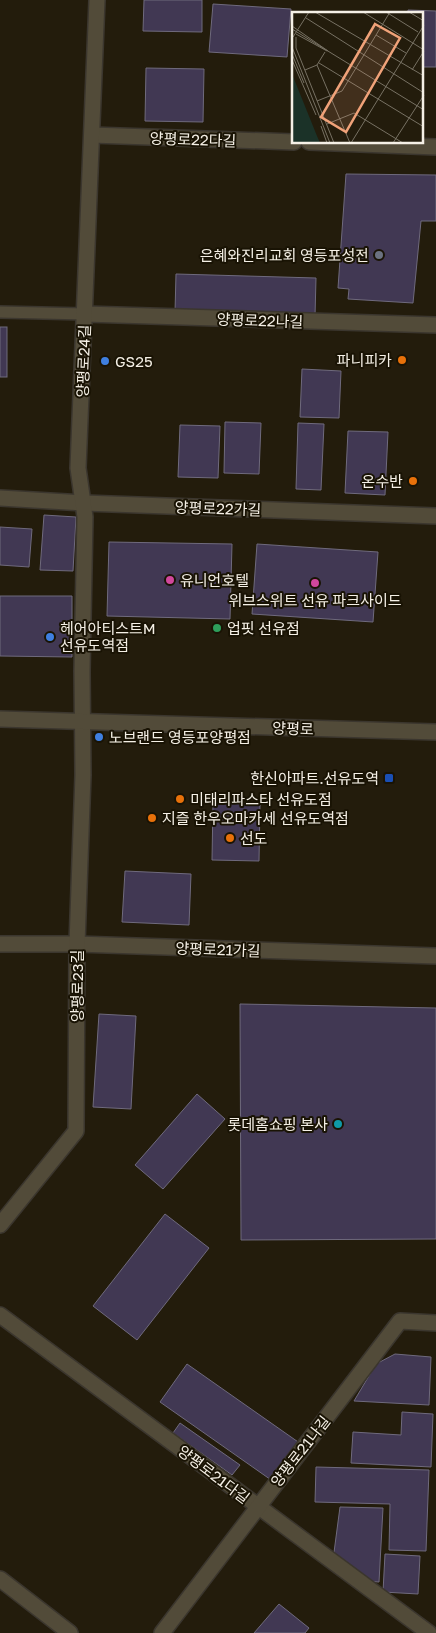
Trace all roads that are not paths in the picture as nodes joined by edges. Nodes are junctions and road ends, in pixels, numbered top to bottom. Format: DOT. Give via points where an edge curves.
graph roads {
  1 [pos="97,0"];
  2 [pos="92,135"];
  3 [pos="292,142"];
  4 [pos="360,144"];
  5 [pos="436,147"];
  6 [pos="0,312"];
  7 [pos="84,314"];
  8 [pos="436,325"];
  9 [pos="0,498"];
  10 [pos="84,503"];
  11 [pos="436,516"];
  12 [pos="0,719"];
  13 [pos="83,721"];
  14 [pos="436,732"];
  15 [pos="0,944"];
  16 [pos="77,944"];
  17 [pos="436,956"];
  18 [pos="0,1225"];
  19 [pos="0,1315"];
  20 [pos="436,1323"];
  21 [pos="257,1506"];
  22 [pos="0,1579"];
  23 [pos="70,1633"];
  24 [pos="162,1633"];
  25 [pos="429,1633"];
  1 -- 2 [label="street, 양평로24길"];
  2 -- 3 [label="street, 양평로22다길"];
  2 -- 7 [label="street, 양평로24길"];
  4 -- 5 [label="street"];
  6 -- 7 [label="lane"];
  7 -- 8 [label="street, 양평로22나길"];
  7 -- 10 [label="street, 양평로24길" via="78,468"];
  9 -- 10 [label="street, 양평로22가길"];
  10 -- 11 [label="street, 양평로22가길"];
  10 -- 13 [label="street, 양평로24길"];
  12 -- 13 [label="street, 양평로"];
  13 -- 14 [label="street, 양평로"];
  13 -- 16 [label="street, 양평로23길"];
  15 -- 16 [label="street, 양평로21가길"];
  16 -- 17 [label="street, 양평로21가길"];
  16 -- 18 [label="street, 양평로23길" via="76,1130"];
  19 -- 21 [label="street, 양평로21다길"];
  20 -- 21 [label="street, 양평로21나길" via="400,1322"];
  21 -- 24 [label="street, 양평로21나길"];
  21 -- 25 [label="street, 양평로21다길"];
  22 -- 23 [label="street"];
}
